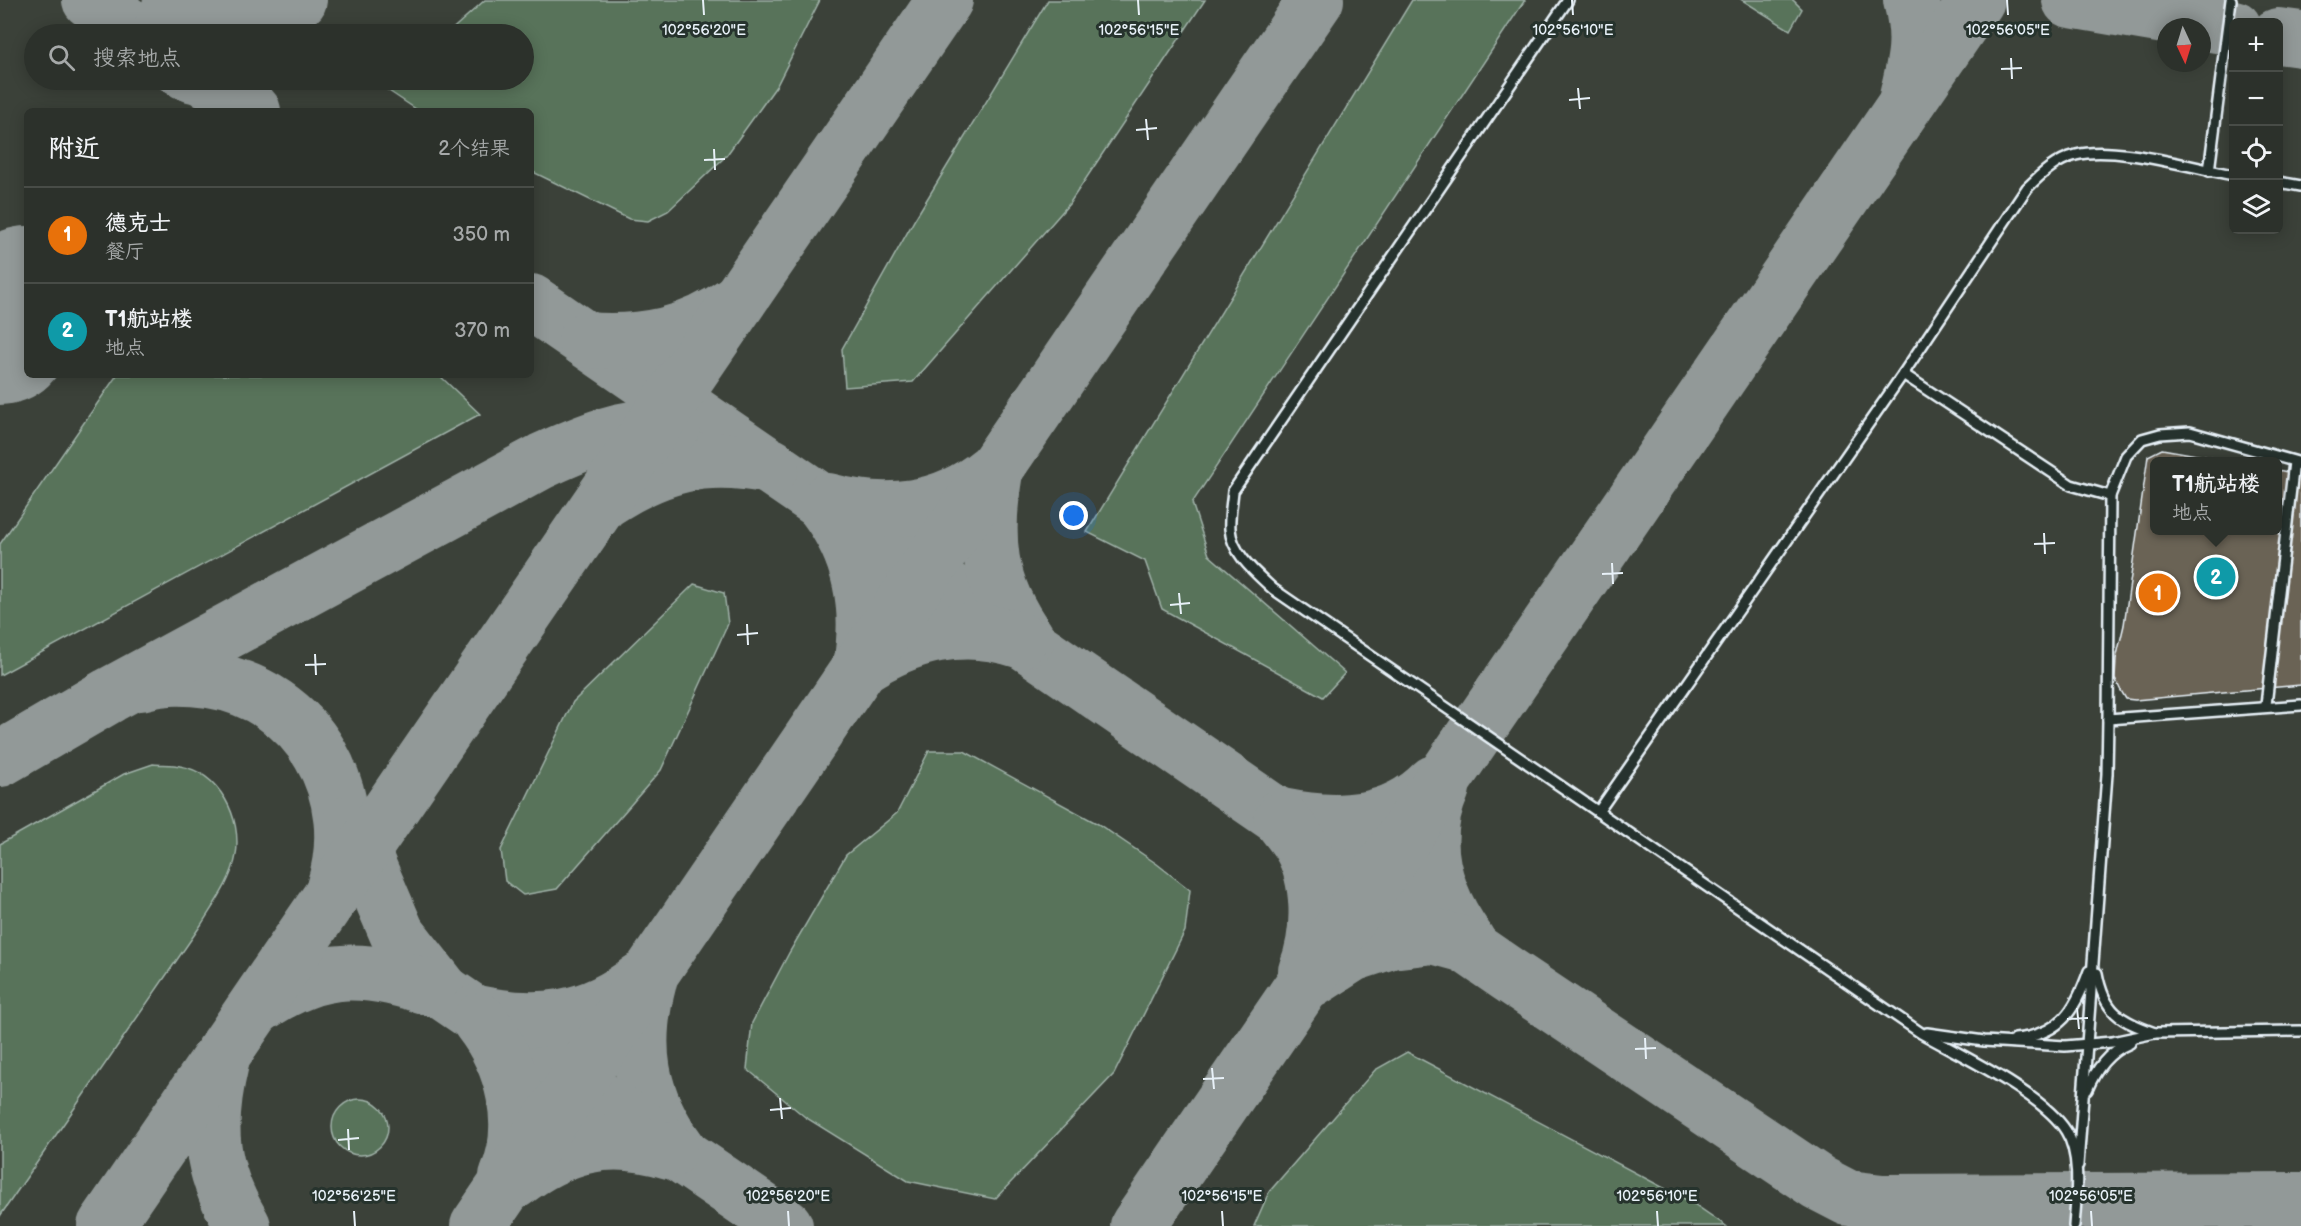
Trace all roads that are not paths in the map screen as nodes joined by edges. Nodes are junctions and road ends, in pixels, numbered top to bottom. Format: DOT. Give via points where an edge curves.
graph roads {
  1 [pos="1568,0"];
  2 [pos="2231,0"];
  3 [pos="2209,171"];
  4 [pos="2229,174"];
  5 [pos="2283,183"];
  6 [pos="2301,186"];
  7 [pos="1903,374"];
  8 [pos="2280,457"];
  9 [pos="2282,458"];
  10 [pos="2298,462"];
  11 [pos="2110,496"];
  12 [pos="2266,705"];
  13 [pos="2301,705"];
  14 [pos="2108,719"];
  15 [pos="1598,812"];
  16 [pos="2094,957"];
  17 [pos="2301,1031"];
  18 [pos="1921,1033"];
  19 [pos="2155,1033"];
  20 [pos="1984,1041"];
  21 [pos="2088,1045"];
  22 [pos="2083,1098"];
  23 [pos="2078,1172"];
  24 [pos="2074,1226"];
  1 -- 15 [label="lane" via="1233,491 1230,530 1237,549 1251,568 1273,588"];
  2 -- 3 [label="lane"];
  3 -- 4 [label="lane"];
  3 -- 7 [label="lane" via="2124,154 2077,154 2048,167 2027,188"];
  5 -- 6 [label="lane"];
  7 -- 11 [label="lane" via="2071,485"];
  7 -- 15 [label="lane"];
  8 -- 11 [label="lane" via="2190,432 2160,434 2142,439 2126,456"];
  9 -- 10 [label="lane"];
  10 -- 12 [label="lane"];
  11 -- 14 [label="lane"];
  12 -- 13 [label="lane"];
  12 -- 14 [label="lane"];
  14 -- 16 [label="lane" via="2108,774"];
  15 -- 18 [label="lane"];
  16 -- 19 [label="lane" via="2109,1008 2125,1022"];
  16 -- 20 [label="lane" via="2079,1001 2059,1025 2030,1037"];
  16 -- 21 [label="lane"];
  17 -- 19 [label="lane"];
  18 -- 20 [label="lane"];
  18 -- 23 [label="lane" via="2032,1097 2066,1131"];
  19 -- 21 [label="lane"];
  19 -- 22 [label="lane" via="2117,1048 2096,1069"];
  20 -- 21 [label="lane"];
  21 -- 22 [label="lane"];
  22 -- 23 [label="lane"];
  23 -- 24 [label="lane"];
}
